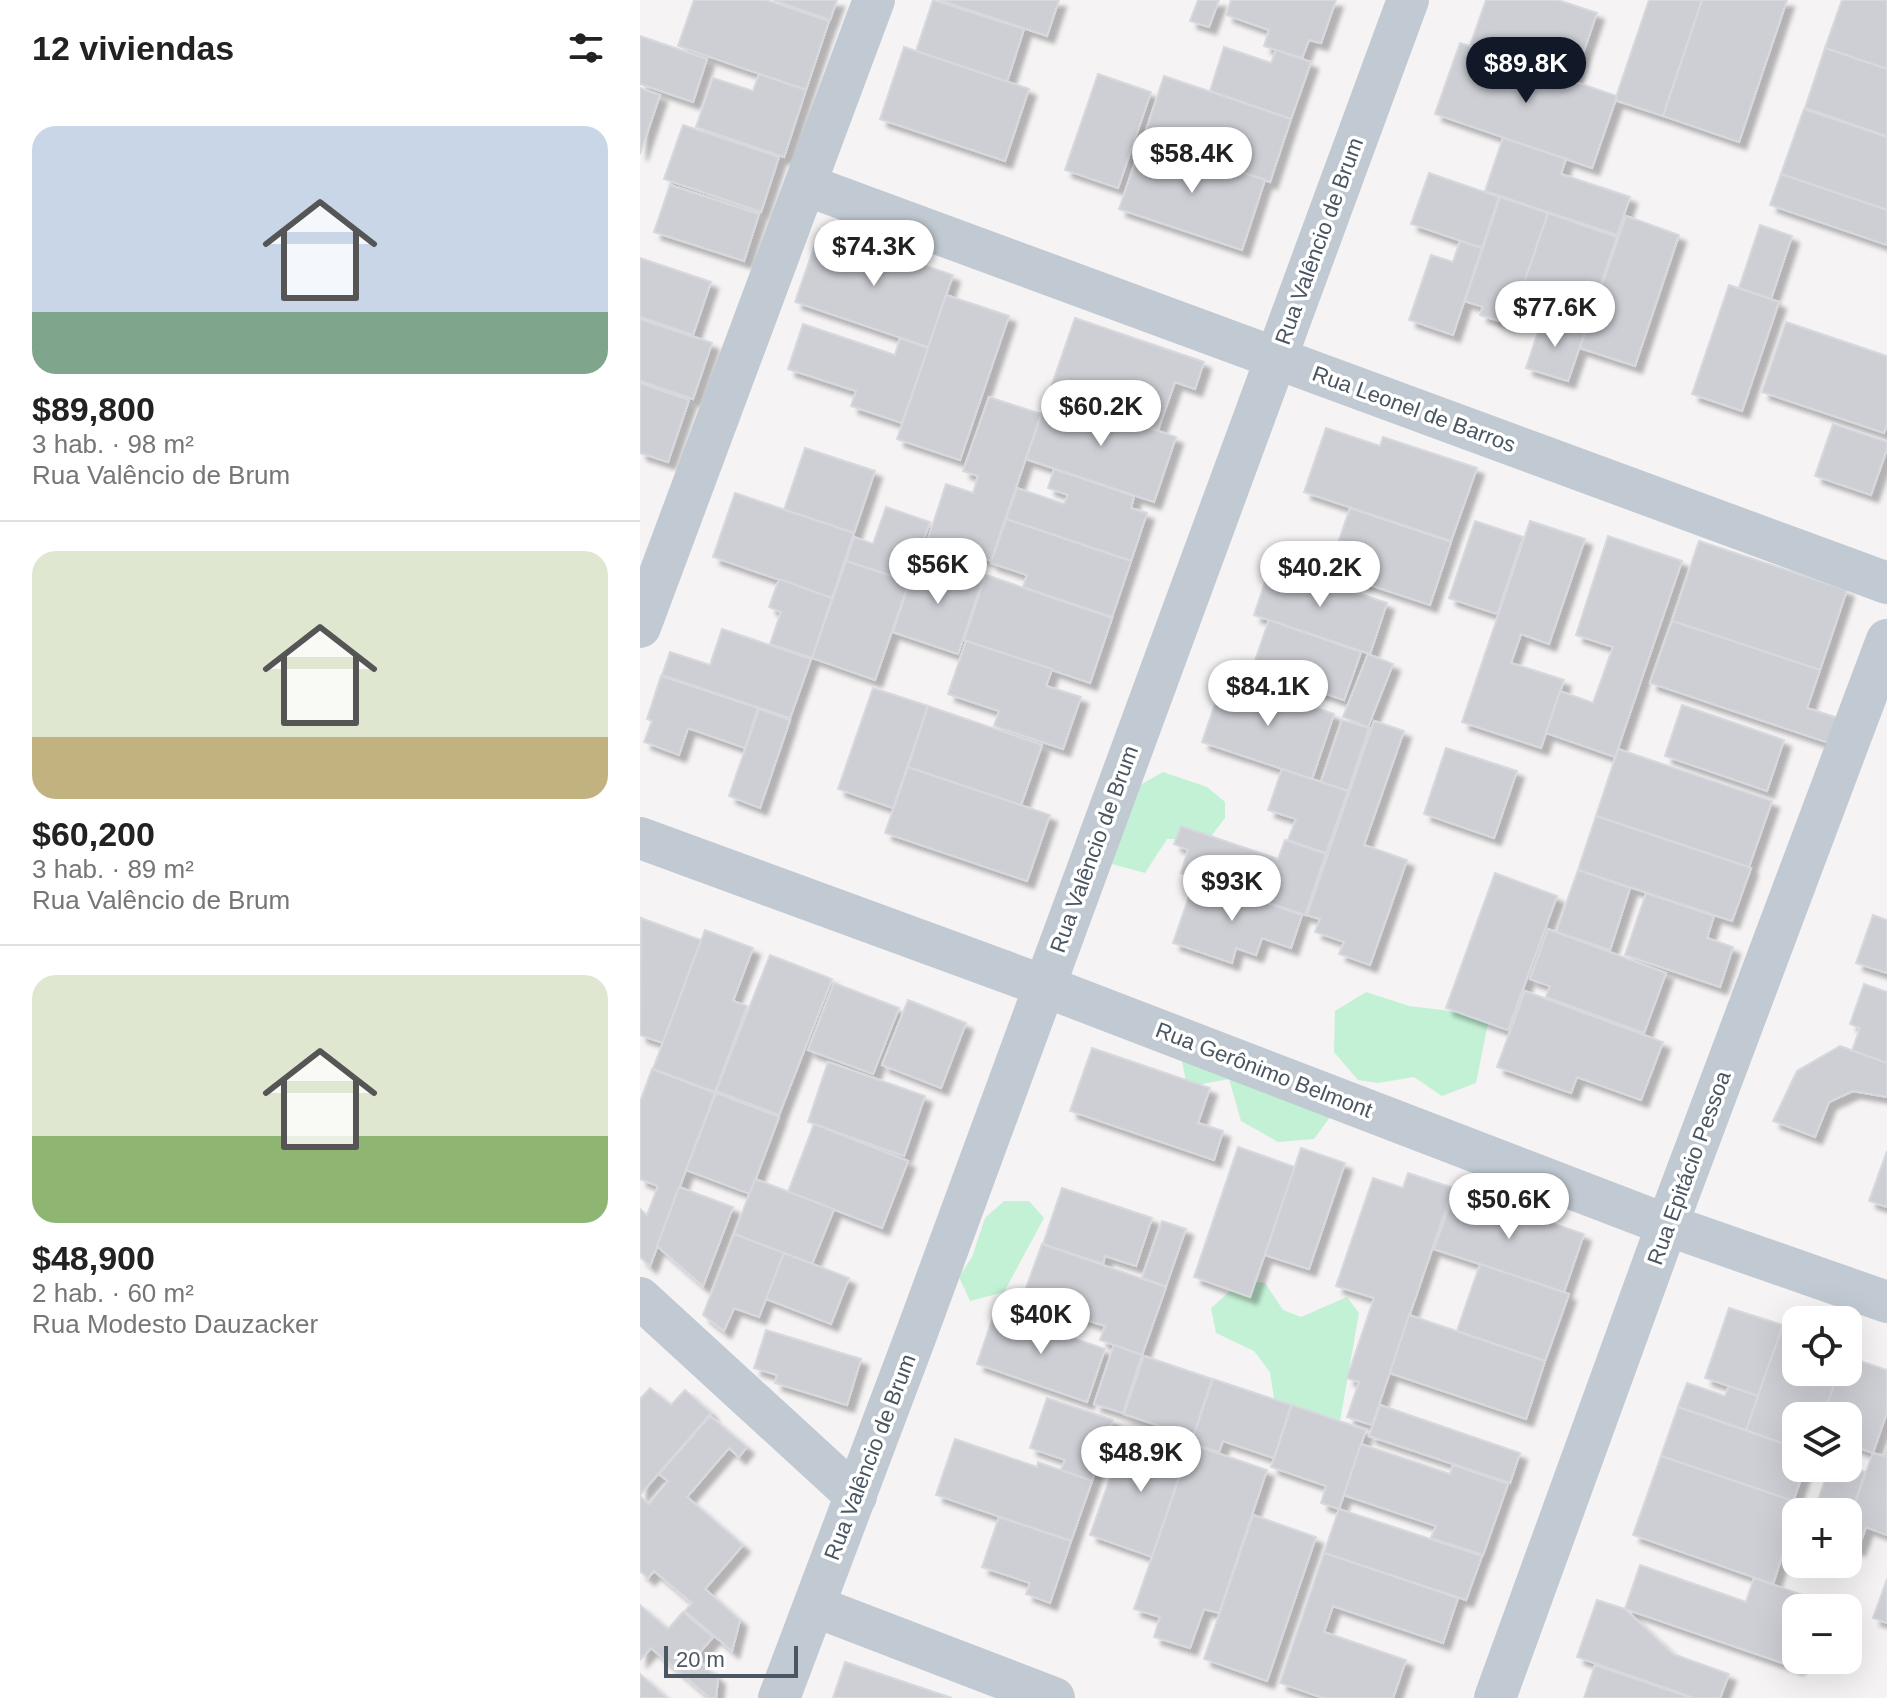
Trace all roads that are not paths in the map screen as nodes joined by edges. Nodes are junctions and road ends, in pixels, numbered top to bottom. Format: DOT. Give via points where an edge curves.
graph roads {
  1 [pos="874,0"];
  2 [pos="1408,0"];
  3 [pos="806,185"];
  4 [pos="1276,358"];
  5 [pos="1887,583"];
  6 [pos="640,627"];
  7 [pos="1887,640"];
  8 [pos="640,838"];
  9 [pos="1044,986"];
  10 [pos="1667,1225"];
  11 [pos="640,1298"];
  12 [pos="1887,1302"];
  13 [pos="856,1496"];
  14 [pos="814,1606"];
  15 [pos="779,1698"];
  16 [pos="1054,1698"];
  17 [pos="1495,1698"];
  1 -- 3 [label="street"];
  2 -- 4 [label="street, Rua Valêncio de Brum"];
  3 -- 4 [label="street, Rua Leonel de Barros"];
  3 -- 6 [label="street"];
  4 -- 5 [label="street, Rua Leonel de Barros"];
  4 -- 9 [label="street, Rua Valêncio de Brum"];
  7 -- 10 [label="street, Rua Epitácio Pessoa"];
  8 -- 9 [label="street, Rua Gerônimo Belmont"];
  9 -- 10 [label="street, Rua Gerônimo Belmont"];
  9 -- 13 [label="street, Rua Valêncio de Brum"];
  10 -- 12 [label="street, Rua Gerônimo Belmont"];
  10 -- 17 [label="street, Rua Epitácio Pessoa"];
  11 -- 13 [label="street"];
  13 -- 14 [label="street, Rua Valêncio de Brum"];
  14 -- 15 [label="street, Rua Valêncio de Brum"];
  14 -- 16 [label="street"];
}
